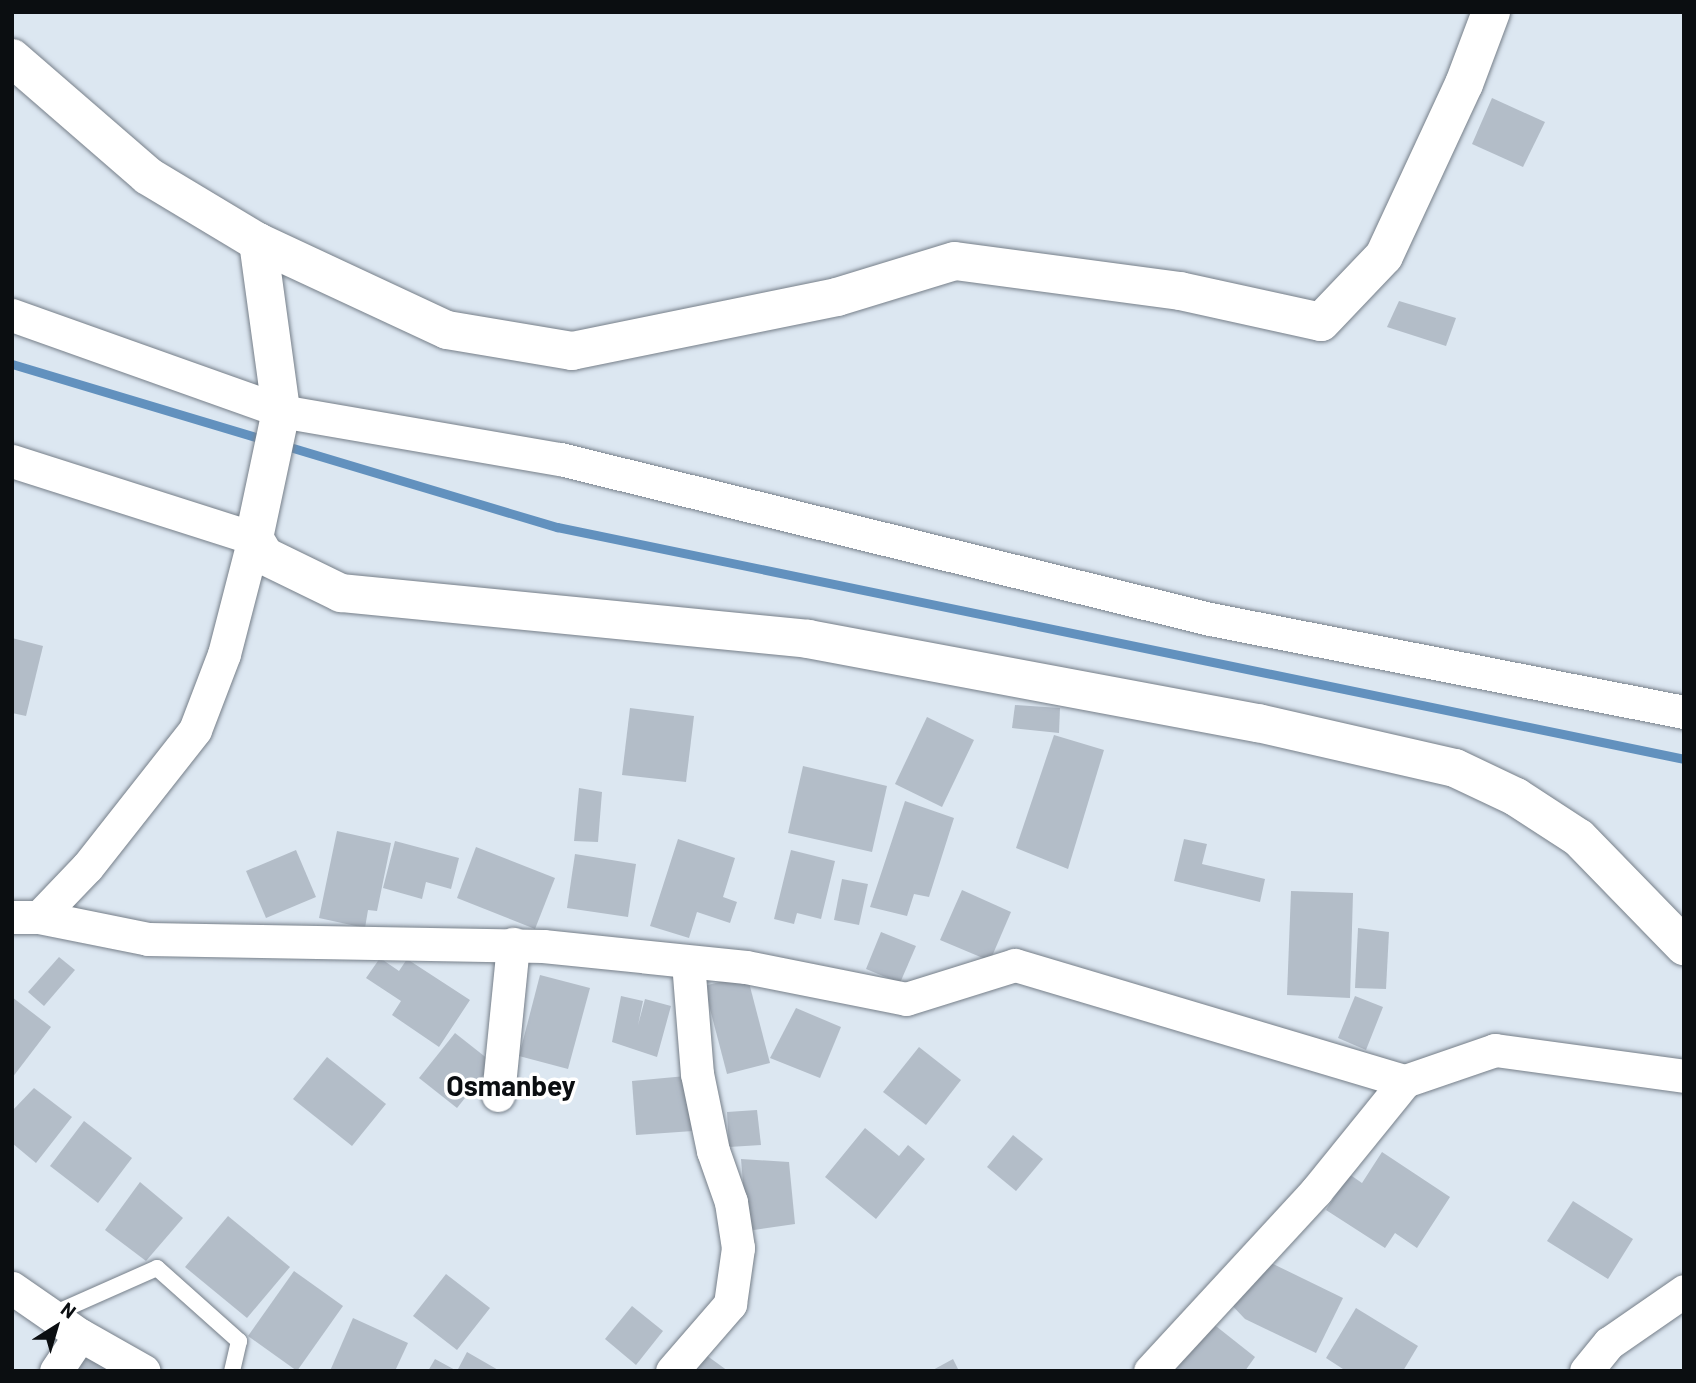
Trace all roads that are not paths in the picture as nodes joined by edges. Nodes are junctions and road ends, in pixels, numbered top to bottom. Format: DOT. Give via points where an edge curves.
graph roads {
  1 [pos="1490,12"];
  2 [pos="12,58"];
  3 [pos="258,242"];
  4 [pos="12,315"];
  5 [pos="279,418"];
  6 [pos="12,461"];
  7 [pos="254,538"];
  8 [pos="1684,712"];
  9 [pos="26,917"];
  10 [pos="513,944"];
  11 [pos="1684,946"];
  12 [pos="688,963"];
  13 [pos="1684,1076"];
  14 [pos="1405,1081"];
  15 [pos="498,1095"];
  16 [pos="12,1288"];
  17 [pos="1684,1291"];
  18 [pos="51,1315"];
  19 [pos="80,1335"];
  20 [pos="56,1371"];
  21 [pos="144,1371"];
  22 [pos="232,1371"];
  23 [pos="672,1371"];
  24 [pos="1150,1371"];
  25 [pos="1586,1371"];
  1 -- 3 [label="street" via="1464,84 1384,256 1321,322 1180,291 955,261 838,297 572,351 447,330"];
  2 -- 3 [label="street" via="148,176"];
  3 -- 5 [label="street"];
  4 -- 5 [label="street"];
  5 -- 7 [label="street"];
  5 -- 8 [label="street" via="560,459 1210,619"];
  6 -- 7 [label="street"];
  7 -- 9 [label="street" via="224,654 195,730 88,867"];
  7 -- 11 [label="street" via="265,556 341,593 808,639 1258,723 1455,768 1516,797 1579,838"];
  9 -- 10 [label="street" via="148,939"];
  10 -- 12 [label="street"];
  10 -- 15 [label="street"];
  12 -- 14 [label="street" via="746,967 906,999 1015,965"];
  12 -- 23 [label="street" via="697,1074 713,1151 731,1202 738,1248 730,1304"];
  13 -- 14 [label="street" via="1495,1050"];
  14 -- 24 [label="street" via="1316,1191"];
  16 -- 18 [label="street"];
  17 -- 25 [label="street" via="1609,1343"];
  18 -- 19 [label="street"];
  18 -- 22 [label="lane" via="157,1268 239,1341"];
  19 -- 20 [label="street"];
  19 -- 21 [label="street"];
}
